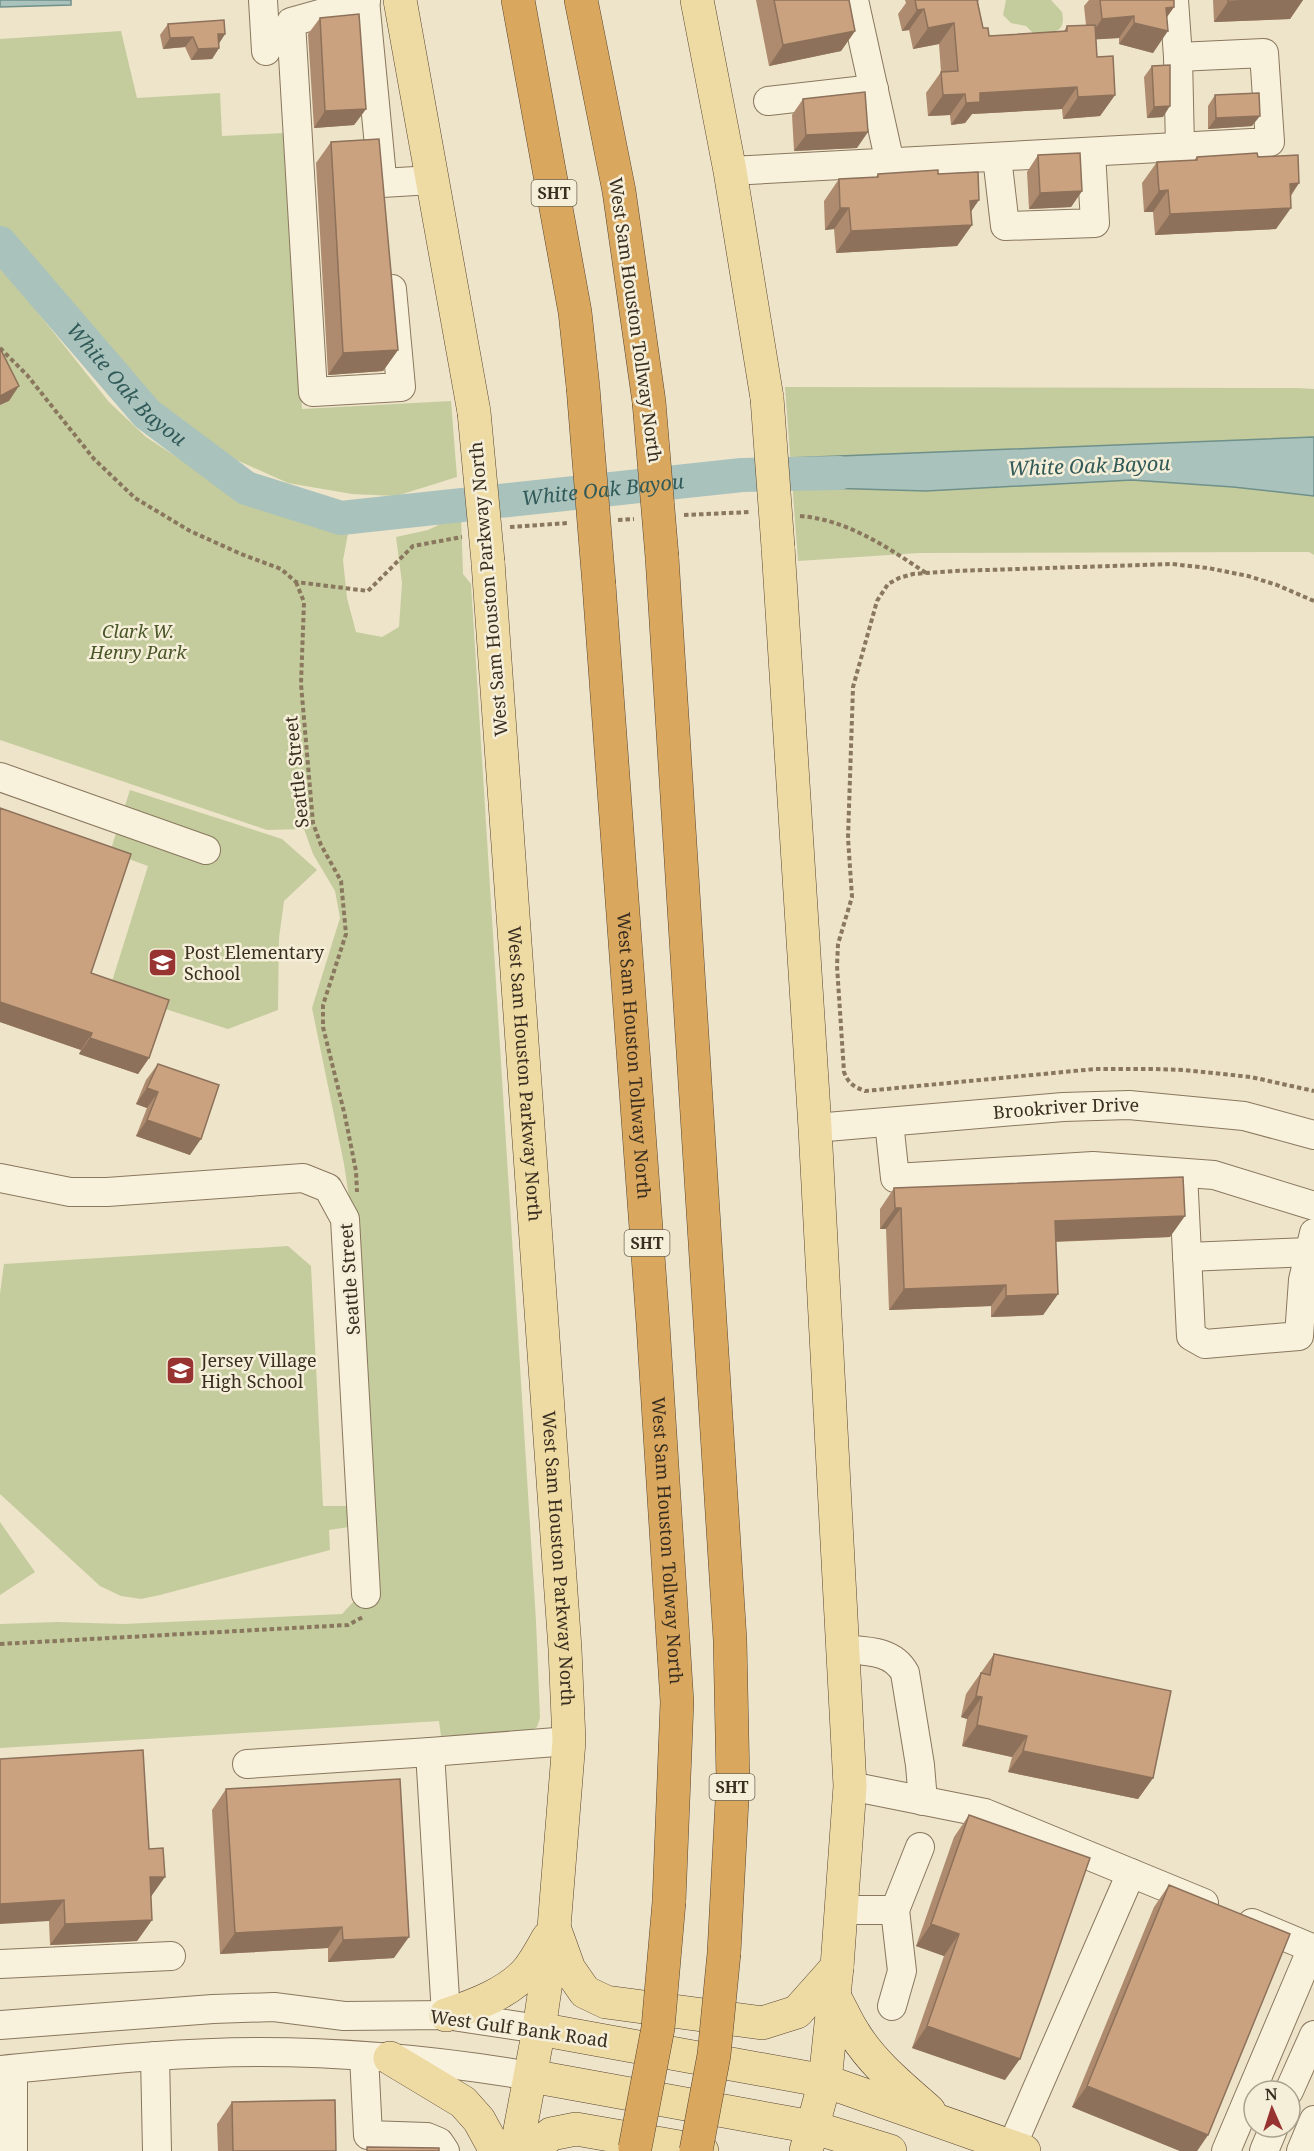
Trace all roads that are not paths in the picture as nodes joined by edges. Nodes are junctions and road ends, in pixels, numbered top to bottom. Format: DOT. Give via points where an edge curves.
graph roads {
  1 [pos="262,0"];
  2 [pos="400,0"];
  3 [pos="518,0"];
  4 [pos="581,0"];
  5 [pos="697,0"];
  6 [pos="854,0"];
  7 [pos="1174,0"];
  8 [pos="365,1"];
  9 [pos="266,51"];
  10 [pos="1178,57"];
  11 [pos="874,89"];
  12 [pos="768,101"];
  13 [pos="1180,147"];
  14 [pos="1091,152"];
  15 [pos="997,157"];
  16 [pos="890,163"];
  17 [pos="730,171"];
  18 [pos="432,180"];
  19 [pos="390,262"];
  20 [pos="0,777"];
  21 [pos="206,850"];
  22 [pos="889,1122"];
  23 [pos="814,1128"];
  24 [pos="1314,1135"];
  25 [pos="1183,1173"];
  26 [pos="0,1178"];
  27 [pos="1314,1206"];
  28 [pos="1312,1243"];
  29 [pos="1187,1257"];
  30 [pos="365,1605"];
  31 [pos="842,1648"];
  32 [pos="568,1741"];
  33 [pos="430,1752"];
  34 [pos="247,1764"];
  35 [pos="850,1786"];
  36 [pos="923,1801"];
  37 [pos="920,1847"];
  38 [pos="1131,1873"];
  39 [pos="841,1910"];
  40 [pos="895,1910"];
  41 [pos="554,1928"];
  42 [pos="1313,1948"];
  43 [pos="171,1956"];
  44 [pos="0,1964"];
  45 [pos="836,1981"];
  46 [pos="892,2007"];
  47 [pos="446,2015"];
  48 [pos="0,2025"];
  49 [pos="539,2029"];
  50 [pos="1314,2035"];
  51 [pos="155,2056"];
  52 [pos="377,2057"];
  53 [pos="7,2069"];
  54 [pos="531,2076"];
  55 [pos="1294,2079"];
  56 [pos="825,2081"];
  57 [pos="1314,2120"];
  58 [pos="939,2121"];
  59 [pos="809,2139"];
  60 [pos="1018,2148"];
  61 [pos="634,2150"];
  62 [pos="13,2151"];
  63 [pos="157,2151"];
  64 [pos="445,2151"];
  65 [pos="496,2151"];
  66 [pos="516,2151"];
  67 [pos="531,2151"];
  68 [pos="696,2151"];
  69 [pos="702,2151"];
  70 [pos="890,2151"];
  71 [pos="1226,2151"];
  72 [pos="1300,2151"];
  1 -- 9 [label="street"];
  2 -- 18 [label="main road, West Sam Houston Parkway North"];
  3 -- 61 [label="highway, West Sam Houston Tollway North / SHT, bridge" via="575,312 583,387 653,1324 677,1702 669,1902 658,2028"];
  4 -- 68 [label="highway, West Sam Houston Tollway North / SHT, bridge" via="619,191 649,402 730,1650 733,1781 724,1953 714,2055"];
  5 -- 17 [label="main road"];
  6 -- 11 [label="street"];
  7 -- 10 [label="street"];
  8 -- 18 [label="street" via="384,194"];
  8 -- 19 [label="street" via="291,22 313,392 401,387"];
  10 -- 13 [label="street"];
  10 -- 13 [label="street" via="1264,53 1270,142"];
  11 -- 12 [label="street"];
  11 -- 16 [label="street"];
  13 -- 14 [label="street"];
  14 -- 15 [label="street"];
  14 -- 15 [label="street" via="1095,223 1005,226"];
  15 -- 16 [label="street"];
  16 -- 17 [label="street"];
  17 -- 23 [label="main road, bridge" via="767,398"];
  18 -- 32 [label="main road, West Sam Houston Parkway North, bridge" via="474,412 488,562 564,1637"];
  20 -- 21 [label="street"];
  22 -- 23 [label="street, Brookriver Drive"];
  22 -- 24 [label="street, Brookriver Drive" via="1129,1105 1244,1116"];
  22 -- 25 [label="street" via="895,1178 1093,1166"];
  23 -- 31 [label="main road"];
  25 -- 27 [label="street" via="1214,1175"];
  25 -- 29 [label="street"];
  26 -- 30 [label="street" via="70,1192 303,1178 328,1188 345,1219"];
  28 -- 29 [label="street"];
  28 -- 29 [label="street" via="1299,1336 1205,1344 1191,1336"];
  31 -- 35 [label="main road"];
  31 -- 36 [label="street" via="886,1655 899,1663 905,1673"];
  32 -- 33 [label="street"];
  32 -- 41 [label="main road, West Sam Houston Parkway North"];
  33 -- 34 [label="street"];
  33 -- 47 [label="street"];
  35 -- 36 [label="street"];
  35 -- 39 [label="main road"];
  36 -- 38 [label="street" via="985,1813"];
  37 -- 40 [label="street"];
  38 -- 42 [label="street"];
  38 -- 60 [label="street"];
  39 -- 40 [label="street"];
  39 -- 45 [label="main road"];
  40 -- 46 [label="street" via="902,1971"];
  41 -- 45 [label="main road" via="569,1969 585,1992 606,2002 762,2023 797,2012"];
  41 -- 47 [label="main road" via="527,1971 501,1992 478,2005"];
  41 -- 49 [label="main road, West Sam Houston Parkway North"];
  42 -- 71 [label="street"];
  43 -- 44 [label="street"];
  45 -- 56 [label="main road"];
  45 -- 58 [label="main road" via="854,2033 867,2051"];
  47 -- 48 [label="street, West Gulf Bank Road" via="344,2016 273,2007 224,2008"];
  47 -- 49 [label="street, West Gulf Bank Road"];
  49 -- 54 [label="main road, West Sam Houston Parkway North"];
  49 -- 56 [label="main road, West Gulf Bank Road"];
  50 -- 55 [label="street"];
  51 -- 52 [label="street" via="257,2052"];
  51 -- 53 [label="street"];
  51 -- 63 [label="street"];
  52 -- 54 [label="street"];
  52 -- 64 [label="street" via="368,2135 427,2137 439,2142"];
  52 -- 65 [label="main road" via="463,2102 479,2120"];
  53 -- 62 [label="street"];
  54 -- 59 [label="main road"];
  54 -- 66 [label="main road, West Sam Houston Parkway North"];
  56 -- 58 [label="main road, West Gulf Bank Road"];
  56 -- 59 [label="main road"];
  57 -- 72 [label="street"];
  58 -- 60 [label="main road, West Gulf Bank Road"];
  59 -- 70 [label="main road"];
  67 -- 69 [label="main road" via="551,2134 576,2129"];
}
